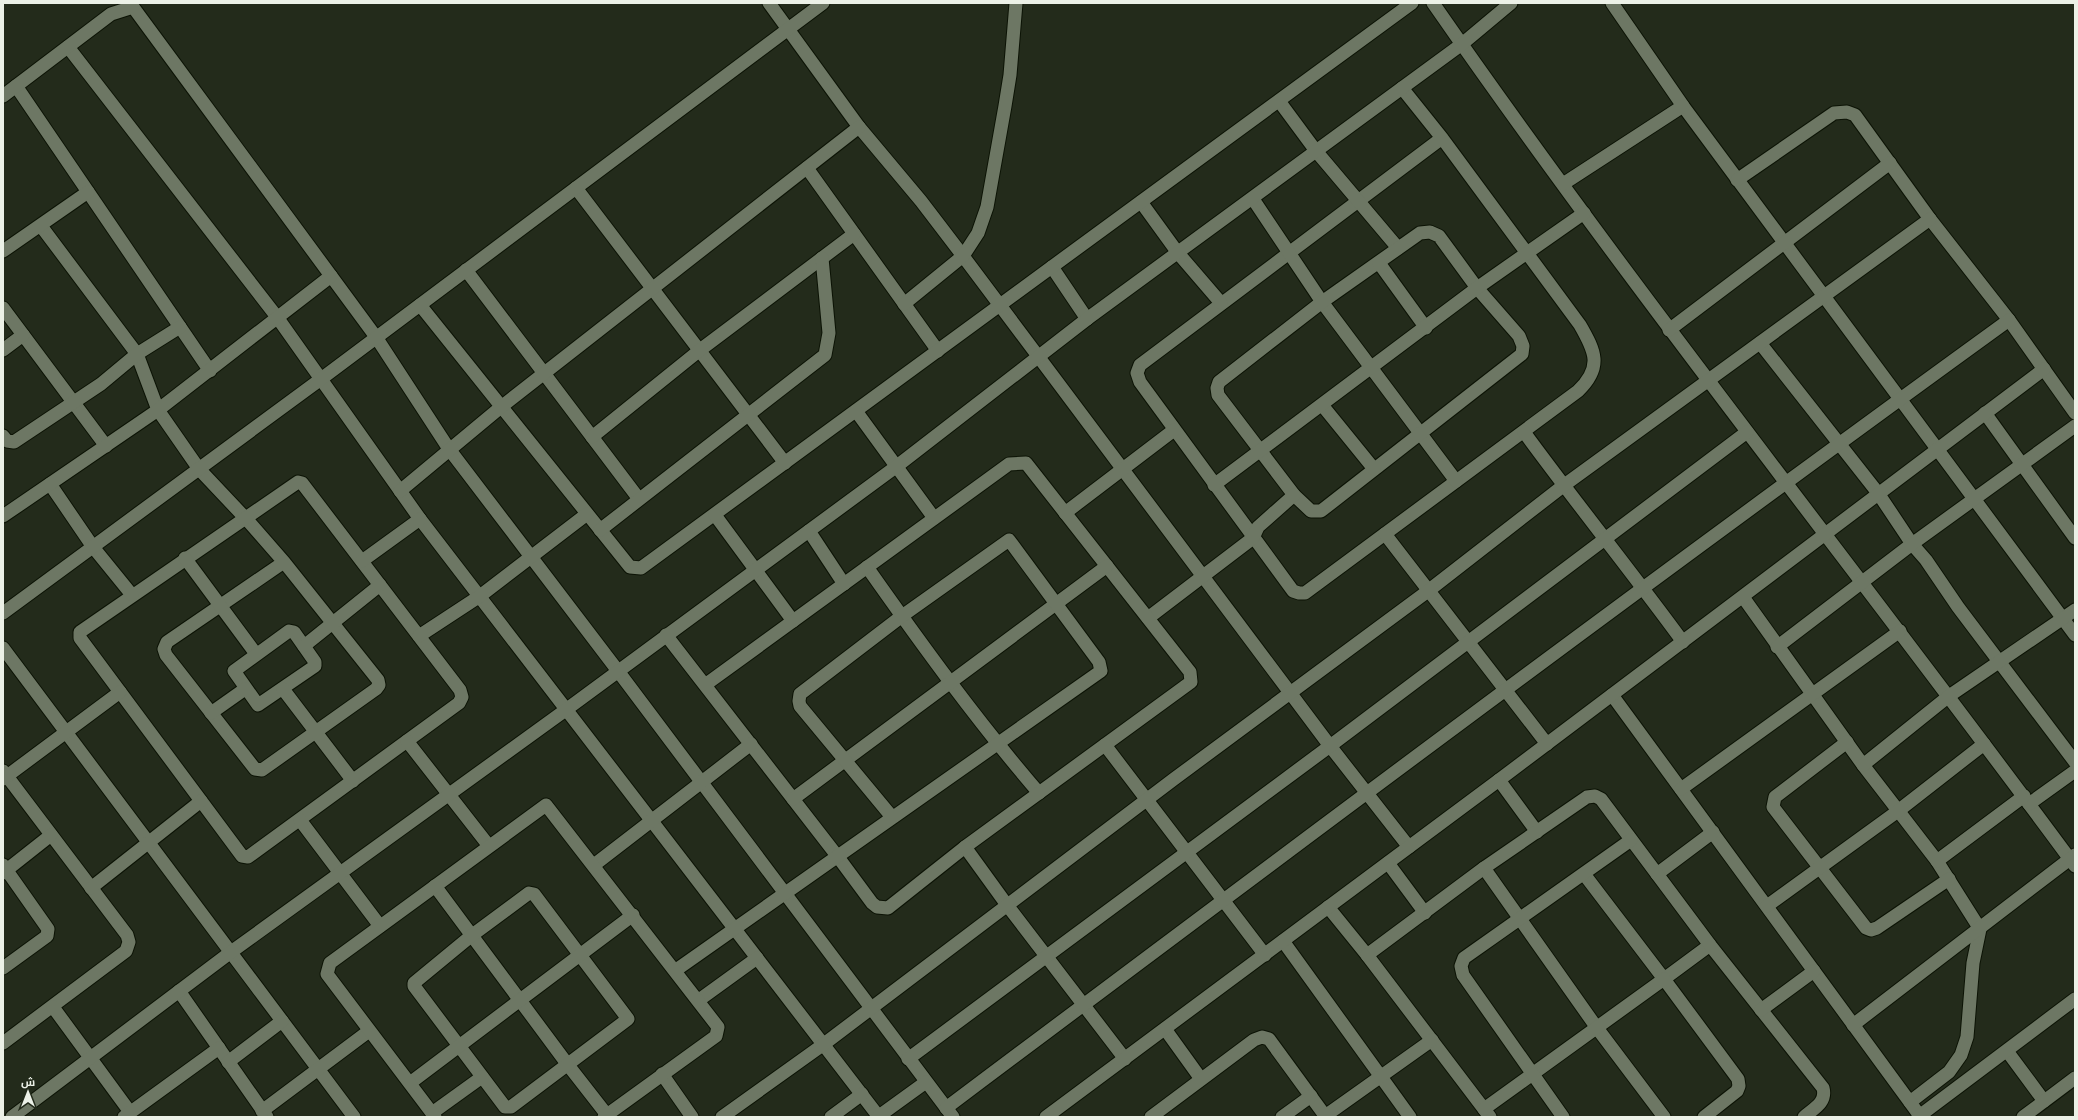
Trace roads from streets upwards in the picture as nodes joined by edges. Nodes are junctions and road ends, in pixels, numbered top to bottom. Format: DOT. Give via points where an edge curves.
graph roads {
  1 [pos="769,3"];
  2 [pos="823,3"];
  3 [pos="1016,3"];
  4 [pos="1412,3"];
  5 [pos="1433,3"];
  6 [pos="1511,3"];
  7 [pos="1612,3"];
  8 [pos="788,29"];
  9 [pos="1462,44"];
  10 [pos="68,47"];
  11 [pos="16,86"];
  12 [pos="1402,88"];
  13 [pos="3,96"];
  14 [pos="1279,101"];
  15 [pos="1683,106"];
  16 [pos="858,128"];
  17 [pos="1442,138"];
  18 [pos="1316,151"];
  19 [pos="1890,163"];
  20 [pos="807,168"];
  21 [pos="1737,180"];
  22 [pos="1563,184"];
  23 [pos="576,188"];
  24 [pos="88,192"];
  25 [pos="1253,199"];
  26 [pos="1359,201"];
  27 [pos="1141,202"];
  28 [pos="1584,213"];
  29 [pos="1930,219"];
  30 [pos="41,226"];
  31 [pos="854,234"];
  32 [pos="1784,243"];
  33 [pos="1398,248"];
  34 [pos="3,251"];
  35 [pos="1289,251"];
  36 [pos="1527,252"];
  37 [pos="1178,253"];
  38 [pos="963,256"];
  39 [pos="822,258"];
  40 [pos="1378,263"];
  41 [pos="1052,267"];
  42 [pos="466,270"];
  43 [pos="331,276"];
  44 [pos="654,288"];
  45 [pos="1477,288"];
  46 [pos="1823,297"];
  47 [pos="1322,302"];
  48 [pos="1221,303"];
  49 [pos="904,304"];
  50 [pos="420,305"];
  51 [pos="999,306"];
  52 [pos="3,308"];
  53 [pos="277,317"];
  54 [pos="1087,318"];
  55 [pos="2009,320"];
  56 [pos="180,327"];
  57 [pos="1426,328"];
  58 [pos="1669,330"];
  59 [pos="23,335"];
  60 [pos="376,338"];
  61 [pos="1760,343"];
  62 [pos="3,350"];
  63 [pos="700,350"];
  64 [pos="938,351"];
  65 [pos="137,354"];
  66 [pos="1038,358"];
  67 [pos="1371,368"];
  68 [pos="2044,369"];
  69 [pos="210,371"];
  70 [pos="544,374"];
  71 [pos="321,379"];
  72 [pos="1708,381"];
  73 [pos="1900,399"];
  74 [pos="73,402"];
  75 [pos="1322,405"];
  76 [pos="501,407"];
  77 [pos="158,410"];
  78 [pos="856,411"];
  79 [pos="1984,413"];
  80 [pos="2075,413"];
  81 [pos="748,415"];
  82 [pos="2075,426"];
  83 [pos="1174,430"];
  84 [pos="1524,432"];
  85 [pos="1747,432"];
  86 [pos="1420,434"];
  87 [pos="3,436"];
  88 [pos="592,437"];
  89 [pos="1840,443"];
  90 [pos="106,446"];
  91 [pos="449,449"];
  92 [pos="1261,450"];
  93 [pos="1936,450"];
  94 [pos="785,463"];
  95 [pos="897,466"];
  96 [pos="2021,466"];
  97 [pos="199,469"];
  98 [pos="1122,469"];
  99 [pos="1374,469"];
  100 [pos="1456,481"];
  101 [pos="1786,482"];
  102 [pos="50,484"];
  103 [pos="1214,485"];
  104 [pos="1563,486"];
  105 [pos="400,491"];
  106 [pos="1878,493"];
  107 [pos="1294,495"];
  108 [pos="639,499"];
  109 [pos="1973,500"];
  110 [pos="1065,513"];
  111 [pos="587,514"];
  112 [pos="715,515"];
  113 [pos="3,516"];
  114 [pos="245,518"];
  115 [pos="934,518"];
  116 [pos="420,519"];
  117 [pos="600,530"];
  118 [pos="808,531"];
  119 [pos="1826,533"];
  120 [pos="1385,534"];
  121 [pos="1253,538"];
  122 [pos="1604,538"];
  123 [pos="2075,538"];
  124 [pos="1912,544"];
  125 [pos="93,547"];
  126 [pos="185,558"];
  127 [pos="532,558"];
  128 [pos="362,561"];
  129 [pos="284,562"];
  130 [pos="1107,566"];
  131 [pos="867,567"];
  132 [pos="755,570"];
  133 [pos="1203,576"];
  134 [pos="844,584"];
  135 [pos="1862,584"];
  136 [pos="380,585"];
  137 [pos="1643,588"];
  138 [pos="1428,591"];
  139 [pos="132,595"];
  140 [pos="480,596"];
  141 [pos="1743,597"];
  142 [pos="1056,603"];
  143 [pos="220,605"];
  144 [pos="2075,610"];
  145 [pos="3,613"];
  146 [pos="902,616"];
  147 [pos="1148,618"];
  148 [pos="2062,618"];
  149 [pos="793,621"];
  150 [pos="333,624"];
  151 [pos="1900,631"];
  152 [pos="666,635"];
  153 [pos="2075,635"];
  154 [pos="419,636"];
  155 [pos="1467,641"];
  156 [pos="1683,642"];
  157 [pos="304,646"];
  158 [pos="1777,647"];
  159 [pos="3,648"];
  160 [pos="256,654"];
  161 [pos="2000,662"];
  162 [pos="618,671"];
  163 [pos="949,682"];
  164 [pos="705,685"];
  165 [pos="245,689"];
  166 [pos="283,689"];
  167 [pos="1506,690"];
  168 [pos="120,692"];
  169 [pos="1291,693"];
  170 [pos="1813,693"];
  171 [pos="1612,695"];
  172 [pos="1949,696"];
  173 [pos="567,709"];
  174 [pos="211,713"];
  175 [pos="66,731"];
  176 [pos="316,732"];
  177 [pos="407,741"];
  178 [pos="1847,742"];
  179 [pos="751,744"];
  180 [pos="998,744"];
  181 [pos="1547,744"];
  182 [pos="1984,744"];
  183 [pos="1104,745"];
  184 [pos="1330,746"];
  185 [pos="844,761"];
  186 [pos="2075,762"];
  187 [pos="1863,764"];
  188 [pos="2075,770"];
  189 [pos="4,776"];
  190 [pos="1499,780"];
  191 [pos="353,781"];
  192 [pos="701,782"];
  193 [pos="1681,789"];
  194 [pos="1039,793"];
  195 [pos="1366,793"];
  196 [pos="449,794"];
  197 [pos="793,799"];
  198 [pos="1146,800"];
  199 [pos="2026,800"];
  200 [pos="201,801"];
  201 [pos="1898,811"];
  202 [pos="892,818"];
  203 [pos="300,820"];
  204 [pos="652,820"];
  205 [pos="1537,832"];
  206 [pos="1713,832"];
  207 [pos="51,835"];
  208 [pos="1631,840"];
  209 [pos="149,842"];
  210 [pos="489,846"];
  211 [pos="965,847"];
  212 [pos="1409,847"];
  213 [pos="1186,853"];
  214 [pos="838,857"];
  215 [pos="2073,860"];
  216 [pos="1937,861"];
  217 [pos="1388,863"];
  218 [pos="594,865"];
  219 [pos="1484,868"];
  220 [pos="1820,868"];
  221 [pos="4,869"];
  222 [pos="340,874"];
  223 [pos="1584,874"];
  224 [pos="1657,874"];
  225 [pos="1949,880"];
  226 [pos="434,886"];
  227 [pos="91,888"];
  228 [pos="784,895"];
  229 [pos="1222,900"];
  230 [pos="1007,905"];
  231 [pos="1767,906"];
  232 [pos="1328,907"];
  233 [pos="1425,914"];
  234 [pos="633,915"];
  235 [pos="1519,919"];
  236 [pos="380,926"];
  237 [pos="736,928"];
  238 [pos="1980,929"];
  239 [pos="470,936"];
  240 [pos="1283,940"];
  241 [pos="1710,945"];
  242 [pos="232,952"];
  243 [pos="580,954"];
  244 [pos="1265,955"];
  245 [pos="1367,955"];
  246 [pos="1046,956"];
  247 [pos="757,958"];
  248 [pos="3,968"];
  249 [pos="676,970"];
  250 [pos="1814,971"];
  251 [pos="1664,979"];
  252 [pos="179,992"];
  253 [pos="2075,999"];
  254 [pos="519,1000"];
  255 [pos="700,1000"];
  256 [pos="1083,1005"];
  257 [pos="53,1006"];
  258 [pos="871,1009"];
  259 [pos="1761,1010"];
  260 [pos="282,1021"];
  261 [pos="1853,1025"];
  262 [pos="1597,1028"];
  263 [pos="1166,1029"];
  264 [pos="369,1031"];
  265 [pos="1432,1040"];
  266 [pos="3,1043"];
  267 [pos="824,1044"];
  268 [pos="458,1046"];
  269 [pos="219,1048"];
  270 [pos="2007,1051"];
  271 [pos="92,1058"];
  272 [pos="908,1059"];
  273 [pos="1125,1059"];
  274 [pos="228,1062"];
  275 [pos="568,1065"];
  276 [pos="319,1070"];
  277 [pos="662,1074"];
  278 [pos="1532,1074"];
  279 [pos="482,1077"];
  280 [pos="1380,1077"];
  281 [pos="1201,1079"];
  282 [pos="2074,1081"];
  283 [pos="926,1082"];
  284 [pos="410,1083"];
  285 [pos="862,1094"];
  286 [pos="1311,1096"];
  287 [pos="2044,1101"];
  288 [pos="1910,1102"];
  289 [pos="949,1113"];
  290 [pos="1062,1113"];
  291 [pos="1487,1113"];
  292 [pos="264,1114"];
  293 [pos="127,1115"];
  294 [pos="434,1115"];
  295 [pos="606,1116"];
  296 [pos="1326,1116"];
  297 [pos="1919,1116"];
  298 [pos="12,1117"];
  299 [pos="354,1117"];
  300 [pos="692,1117"];
  301 [pos="722,1117"];
  302 [pos="831,1117"];
  303 [pos="879,1117"];
  304 [pos="1046,1117"];
  305 [pos="1151,1117"];
  306 [pos="1282,1117"];
  307 [pos="1410,1117"];
  308 [pos="1563,1117"];
  309 [pos="1664,1117"];
  310 [pos="1704,1117"];
  311 [pos="1804,1117"];
  312 [pos="2023,1117"];
  1 -- 8 [label="street"];
  2 -- 8 [label="street"];
  3 -- 38 [label="street" via="1010,75 986,208 978,233"];
  4 -- 14 [label="street"];
  5 -- 9 [label="street"];
  6 -- 9 [label="street"];
  7 -- 15 [label="street"];
  8 -- 16 [label="street"];
  8 -- 23 [label="street"];
  9 -- 12 [label="street"];
  9 -- 22 [label="street"];
  10 -- 11 [label="street"];
  10 -- 43 [label="street" via="111,14 133,7"];
  10 -- 53 [label="street"];
  11 -- 13 [label="street"];
  11 -- 24 [label="street"];
  12 -- 17 [label="street"];
  12 -- 18 [label="street"];
  14 -- 18 [label="street"];
  14 -- 27 [label="street"];
  15 -- 21 [label="street"];
  15 -- 22 [label="street"];
  16 -- 20 [label="street"];
  16 -- 38 [label="street" via="921,201"];
  17 -- 26 [label="street"];
  17 -- 36 [label="street"];
  18 -- 25 [label="street"];
  18 -- 26 [label="street"];
  19 -- 21 [label="street" via="1855,115 1841,112 1834,113"];
  19 -- 29 [label="street"];
  19 -- 32 [label="street"];
  20 -- 31 [label="street"];
  20 -- 44 [label="street"];
  21 -- 32 [label="street"];
  22 -- 28 [label="street"];
  23 -- 42 [label="street"];
  23 -- 44 [label="street"];
  24 -- 30 [label="street"];
  24 -- 56 [label="street"];
  25 -- 35 [label="street"];
  25 -- 37 [label="street"];
  26 -- 33 [label="street"];
  26 -- 35 [label="street"];
  27 -- 37 [label="street"];
  27 -- 41 [label="street"];
  28 -- 36 [label="street"];
  28 -- 58 [label="street"];
  29 -- 46 [label="street"];
  29 -- 55 [label="street"];
  30 -- 34 [label="street"];
  30 -- 65 [label="street"];
  31 -- 39 [label="street"];
  31 -- 49 [label="street"];
  32 -- 46 [label="street"];
  32 -- 58 [label="street"];
  33 -- 40 [label="street"];
  33 -- 45 [label="street" via="1420,233 1430,232 1439,236"];
  35 -- 47 [label="street"];
  35 -- 48 [label="street"];
  36 -- 45 [label="street"];
  36 -- 84 [label="street" via="1580,325 1594,353 1595,362 1584,385"];
  37 -- 48 [label="street"];
  37 -- 54 [label="street"];
  38 -- 49 [label="street"];
  38 -- 51 [label="street"];
  39 -- 63 [label="street"];
  39 -- 81 [label="street" via="829,332 824,355"];
  40 -- 47 [label="street"];
  40 -- 57 [label="street"];
  41 -- 51 [label="street"];
  41 -- 54 [label="street"];
  42 -- 50 [label="street"];
  42 -- 70 [label="street"];
  43 -- 53 [label="street"];
  43 -- 60 [label="street"];
  44 -- 63 [label="street"];
  44 -- 70 [label="street"];
  45 -- 57 [label="street"];
  45 -- 86 [label="street" via="1519,336 1523,346 1522,354"];
  46 -- 61 [label="street"];
  46 -- 73 [label="street"];
  47 -- 67 [label="street"];
  47 -- 92 [label="street" via="1219,382 1218,395"];
  48 -- 83 [label="street" via="1140,365 1137,373 1140,382"];
  49 -- 64 [label="street"];
  50 -- 60 [label="street"];
  50 -- 76 [label="street"];
  51 -- 64 [label="street"];
  51 -- 66 [label="street"];
  52 -- 59 [label="street"];
  53 -- 69 [label="street"];
  53 -- 71 [label="street"];
  54 -- 66 [label="street"];
  55 -- 68 [label="street"];
  55 -- 73 [label="street"];
  56 -- 65 [label="street"];
  56 -- 69 [label="street"];
  57 -- 67 [label="street"];
  58 -- 72 [label="street"];
  59 -- 62 [label="street"];
  59 -- 74 [label="street"];
  60 -- 71 [label="street"];
  60 -- 91 [label="street"];
  61 -- 72 [label="street"];
  61 -- 89 [label="street"];
  63 -- 81 [label="street"];
  63 -- 88 [label="street"];
  64 -- 78 [label="street"];
  65 -- 74 [label="street"];
  65 -- 77 [label="street"];
  66 -- 95 [label="street"];
  66 -- 98 [label="street"];
  67 -- 75 [label="street"];
  67 -- 86 [label="street"];
  68 -- 79 [label="street"];
  68 -- 80 [label="street"];
  69 -- 77 [label="street"];
  70 -- 76 [label="street"];
  70 -- 88 [label="street"];
  71 -- 97 [label="street"];
  71 -- 105 [label="street"];
  72 -- 85 [label="street"];
  72 -- 104 [label="street"];
  73 -- 89 [label="street"];
  73 -- 93 [label="street"];
  74 -- 87 [label="street" via="14,442 7,441"];
  74 -- 90 [label="street"];
  75 -- 92 [label="street"];
  75 -- 99 [label="street"];
  76 -- 91 [label="street"];
  76 -- 111 [label="street"];
  77 -- 90 [label="street"];
  77 -- 97 [label="street"];
  78 -- 94 [label="street"];
  78 -- 95 [label="street"];
  79 -- 93 [label="street"];
  79 -- 96 [label="street"];
  81 -- 94 [label="street"];
  81 -- 108 [label="street"];
  82 -- 96 [label="street"];
  83 -- 98 [label="street"];
  83 -- 103 [label="street"];
  84 -- 100 [label="street"];
  84 -- 104 [label="street"];
  85 -- 101 [label="street"];
  85 -- 122 [label="street"];
  86 -- 99 [label="street"];
  86 -- 100 [label="street"];
  88 -- 108 [label="street"];
  89 -- 101 [label="street"];
  89 -- 106 [label="street"];
  90 -- 102 [label="street"];
  91 -- 105 [label="street"];
  91 -- 127 [label="street"];
  92 -- 103 [label="street"];
  92 -- 107 [label="street"];
  93 -- 106 [label="street"];
  93 -- 109 [label="street"];
  94 -- 112 [label="street"];
  95 -- 115 [label="street"];
  95 -- 118 [label="street"];
  96 -- 109 [label="street"];
  96 -- 123 [label="street"];
  97 -- 114 [label="street"];
  97 -- 125 [label="street"];
  98 -- 110 [label="street"];
  98 -- 133 [label="street"];
  99 -- 107 [label="street" via="1316,512 1311,511"];
  100 -- 120 [label="street"];
  101 -- 119 [label="street"];
  101 -- 137 [label="street"];
  102 -- 113 [label="street"];
  102 -- 125 [label="street"];
  103 -- 121 [label="street"];
  104 -- 122 [label="street"];
  104 -- 138 [label="street"];
  105 -- 116 [label="street"];
  106 -- 119 [label="street"];
  106 -- 124 [label="street"];
  107 -- 121 [label="street" via="1258,527"];
  108 -- 117 [label="street"];
  109 -- 124 [label="street"];
  109 -- 148 [label="street"];
  110 -- 115 [label="street" via="1026,463 1017,462 1009,464"];
  110 -- 130 [label="street"];
  111 -- 117 [label="street"];
  111 -- 127 [label="street"];
  112 -- 117 [label="street" via="636,569 630,567"];
  112 -- 132 [label="street"];
  114 -- 126 [label="street"];
  114 -- 128 [label="street" via="294,483 302,483"];
  114 -- 129 [label="street"];
  115 -- 131 [label="street"];
  116 -- 128 [label="street"];
  116 -- 140 [label="street"];
  118 -- 132 [label="street"];
  118 -- 134 [label="street"];
  119 -- 135 [label="street"];
  119 -- 141 [label="street"];
  120 -- 121 [label="street" via="1305,593 1299,594 1293,591"];
  120 -- 138 [label="street"];
  121 -- 133 [label="street"];
  122 -- 137 [label="street"];
  122 -- 155 [label="street"];
  124 -- 135 [label="street"];
  124 -- 161 [label="street"];
  125 -- 139 [label="street"];
  125 -- 145 [label="street"];
  126 -- 139 [label="street"];
  126 -- 143 [label="street"];
  127 -- 140 [label="street"];
  127 -- 162 [label="street"];
  128 -- 136 [label="street"];
  129 -- 143 [label="street"];
  129 -- 150 [label="street"];
  130 -- 142 [label="street"];
  130 -- 147 [label="street"];
  131 -- 134 [label="street"];
  131 -- 146 [label="street"];
  132 -- 149 [label="street"];
  132 -- 152 [label="street"];
  133 -- 147 [label="street"];
  133 -- 169 [label="street"];
  134 -- 149 [label="street"];
  135 -- 151 [label="street"];
  135 -- 158 [label="street"];
  136 -- 150 [label="street"];
  136 -- 154 [label="street"];
  137 -- 156 [label="street"];
  137 -- 167 [label="street"];
  138 -- 155 [label="street"];
  138 -- 169 [label="street"];
  139 -- 168 [label="street" via="80,632 80,638"];
  140 -- 154 [label="street"];
  140 -- 173 [label="street"];
  141 -- 156 [label="street"];
  141 -- 158 [label="street"];
  142 -- 146 [label="street" via="1009,540"];
  142 -- 163 [label="street"];
  142 -- 180 [label="street" via="1099,662 1101,672"];
  143 -- 160 [label="street"];
  143 -- 174 [label="street" via="167,642 164,649"];
  144 -- 148 [label="street"];
  146 -- 163 [label="street"];
  146 -- 185 [label="street" via="800,694 800,706"];
  147 -- 183 [label="street" via="1190,672 1191,682"];
  148 -- 153 [label="street"];
  148 -- 161 [label="street"];
  149 -- 164 [label="street"];
  150 -- 157 [label="street"];
  150 -- 176 [label="street" via="378,680 379,685"];
  151 -- 170 [label="street"];
  151 -- 172 [label="street"];
  152 -- 162 [label="street"];
  152 -- 164 [label="street"];
  154 -- 177 [label="street" via="460,690 462,697 459,703"];
  155 -- 167 [label="street"];
  155 -- 184 [label="street"];
  156 -- 171 [label="street"];
  157 -- 160 [label="street" via="294,632 289,631"];
  157 -- 166 [label="street" via="315,666"];
  158 -- 170 [label="street"];
  159 -- 175 [label="street"];
  160 -- 165 [label="street" via="234,672"];
  161 -- 172 [label="street"];
  161 -- 186 [label="street"];
  162 -- 173 [label="street"];
  162 -- 192 [label="street"];
  163 -- 180 [label="street"];
  163 -- 185 [label="street"];
  164 -- 179 [label="street"];
  165 -- 166 [label="street" via="258,706"];
  165 -- 174 [label="street"];
  166 -- 176 [label="street"];
  167 -- 181 [label="street"];
  167 -- 195 [label="street"];
  168 -- 175 [label="street"];
  168 -- 200 [label="street"];
  169 -- 184 [label="street"];
  169 -- 198 [label="street"];
  170 -- 178 [label="street"];
  170 -- 193 [label="street"];
  171 -- 181 [label="street"];
  171 -- 193 [label="street"];
  172 -- 182 [label="street"];
  172 -- 187 [label="street"];
  173 -- 196 [label="street"];
  173 -- 204 [label="street"];
  174 -- 176 [label="street" via="258,771"];
  175 -- 189 [label="street"];
  175 -- 209 [label="street"];
  176 -- 191 [label="street"];
  177 -- 191 [label="street"];
  177 -- 196 [label="street"];
  178 -- 187 [label="street"];
  178 -- 220 [label="street" via="1775,797 1772,803 1772,807"];
  179 -- 192 [label="street"];
  179 -- 197 [label="street"];
  180 -- 194 [label="street"];
  180 -- 202 [label="street"];
  181 -- 190 [label="street"];
  182 -- 199 [label="street"];
  182 -- 201 [label="street"];
  183 -- 194 [label="street"];
  183 -- 198 [label="street"];
  184 -- 195 [label="street"];
  184 -- 213 [label="street"];
  185 -- 197 [label="street"];
  185 -- 202 [label="street"];
  187 -- 201 [label="street"];
  188 -- 199 [label="street"];
  189 -- 207 [label="street"];
  190 -- 205 [label="street"];
  190 -- 212 [label="street"];
  191 -- 203 [label="street"];
  192 -- 204 [label="street"];
  192 -- 228 [label="street"];
  193 -- 206 [label="street"];
  194 -- 211 [label="street"];
  195 -- 212 [label="street"];
  195 -- 229 [label="street"];
  196 -- 210 [label="street"];
  196 -- 222 [label="street"];
  197 -- 214 [label="street"];
  198 -- 213 [label="street"];
  198 -- 230 [label="street"];
  199 -- 215 [label="street"];
  199 -- 216 [label="street"];
  200 -- 203 [label="street" via="242,856 248,857"];
  200 -- 209 [label="street"];
  201 -- 216 [label="street"];
  201 -- 220 [label="street"];
  202 -- 214 [label="street"];
  203 -- 222 [label="street"];
  204 -- 218 [label="street"];
  204 -- 237 [label="street"];
  205 -- 208 [label="street" via="1586,797 1595,796 1601,799"];
  205 -- 219 [label="street"];
  206 -- 224 [label="street"];
  206 -- 231 [label="street"];
  207 -- 221 [label="street"];
  207 -- 227 [label="street"];
  208 -- 223 [label="street"];
  208 -- 224 [label="street"];
  209 -- 227 [label="street"];
  209 -- 242 [label="street"];
  210 -- 218 [label="street" via="546,805"];
  210 -- 226 [label="street"];
  211 -- 214 [label="street" via="888,908 877,907 872,903"];
  211 -- 230 [label="street"];
  212 -- 217 [label="street"];
  213 -- 229 [label="street"];
  213 -- 246 [label="street"];
  214 -- 228 [label="street"];
  215 -- 238 [label="street"];
  216 -- 225 [label="street"];
  217 -- 232 [label="street"];
  217 -- 233 [label="street"];
  218 -- 234 [label="street"];
  219 -- 233 [label="street"];
  219 -- 235 [label="street"];
  220 -- 225 [label="street" via="1866,928 1871,930"];
  220 -- 231 [label="street"];
  221 -- 248 [label="street" via="48,932"];
  222 -- 236 [label="street"];
  222 -- 242 [label="street"];
  223 -- 235 [label="street"];
  223 -- 251 [label="street"];
  224 -- 241 [label="street"];
  225 -- 238 [label="street"];
  226 -- 236 [label="street"];
  226 -- 239 [label="street"];
  227 -- 257 [label="street" via="127,935 129,942 126,951"];
  228 -- 237 [label="street"];
  228 -- 258 [label="street"];
  229 -- 244 [label="street"];
  229 -- 256 [label="street"];
  230 -- 246 [label="street"];
  230 -- 258 [label="street"];
  231 -- 250 [label="street"];
  232 -- 240 [label="street"];
  232 -- 245 [label="street"];
  233 -- 245 [label="street"];
  234 -- 243 [label="street"];
  234 -- 249 [label="street"];
  235 -- 262 [label="street"];
  235 -- 278 [label="street" via="1464,958 1461,966 1463,975"];
  236 -- 264 [label="street" via="330,963 327,968 327,974"];
  237 -- 247 [label="street"];
  237 -- 249 [label="street"];
  238 -- 261 [label="street"];
  238 -- 288 [label="street" via="1973,963 1967,1037 1961,1055 1949,1072"];
  239 -- 243 [label="street" via="532,893"];
  239 -- 254 [label="street"];
  239 -- 268 [label="street" via="414,983"];
  240 -- 244 [label="street"];
  240 -- 280 [label="street"];
  241 -- 251 [label="street"];
  241 -- 259 [label="street"];
  242 -- 252 [label="street"];
  242 -- 260 [label="street"];
  243 -- 254 [label="street"];
  243 -- 275 [label="street" via="628,1019"];
  244 -- 263 [label="street"];
  245 -- 265 [label="street"];
  246 -- 256 [label="street"];
  246 -- 272 [label="street"];
  247 -- 255 [label="street"];
  247 -- 267 [label="street"];
  249 -- 255 [label="street"];
  250 -- 259 [label="street"];
  250 -- 261 [label="street"];
  251 -- 262 [label="street"];
  251 -- 310 [label="street" via="1738,1079 1737,1091"];
  252 -- 269 [label="street"];
  252 -- 271 [label="street"];
  253 -- 270 [label="street"];
  254 -- 268 [label="street"];
  254 -- 275 [label="street"];
  255 -- 277 [label="street" via="718,1027 716,1036"];
  256 -- 273 [label="street"];
  256 -- 289 [label="street"];
  257 -- 266 [label="street"];
  257 -- 271 [label="street"];
  258 -- 267 [label="street"];
  258 -- 272 [label="street"];
  259 -- 311 [label="street" via="1822,1088 1822,1101"];
  260 -- 274 [label="street"];
  260 -- 276 [label="street"];
  261 -- 288 [label="street"];
  262 -- 278 [label="street"];
  262 -- 309 [label="street"];
  263 -- 273 [label="street"];
  263 -- 281 [label="street"];
  264 -- 276 [label="street"];
  264 -- 284 [label="street"];
  265 -- 280 [label="street"];
  265 -- 291 [label="street"];
  267 -- 285 [label="street"];
  267 -- 301 [label="street"];
  268 -- 279 [label="street"];
  268 -- 284 [label="street"];
  269 -- 274 [label="street"];
  269 -- 293 [label="street"];
  270 -- 287 [label="street"];
  270 -- 297 [label="street"];
  271 -- 293 [label="street"];
  271 -- 298 [label="street"];
  272 -- 283 [label="street"];
  273 -- 290 [label="street"];
  274 -- 292 [label="street"];
  275 -- 279 [label="street" via="511,1107 505,1107"];
  275 -- 295 [label="street"];
  276 -- 292 [label="street"];
  276 -- 299 [label="street"];
  277 -- 295 [label="street"];
  277 -- 300 [label="street"];
  278 -- 291 [label="street"];
  278 -- 308 [label="street"];
  279 -- 294 [label="street"];
  280 -- 296 [label="street"];
  280 -- 307 [label="street"];
  281 -- 286 [label="street" via="1254,1040 1262,1037 1269,1039"];
  281 -- 305 [label="street"];
  282 -- 287 [label="street"];
  283 -- 289 [label="street"];
  283 -- 303 [label="street"];
  284 -- 294 [label="street"];
  285 -- 302 [label="street"];
  285 -- 303 [label="street"];
  286 -- 296 [label="street"];
  286 -- 306 [label="street"];
  287 -- 312 [label="street"];
  288 -- 297 [label="street"];
  290 -- 304 [label="street"];
}
